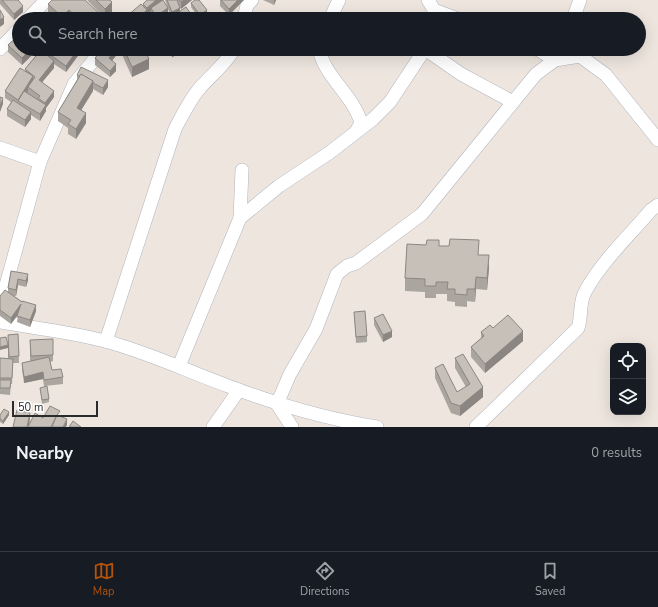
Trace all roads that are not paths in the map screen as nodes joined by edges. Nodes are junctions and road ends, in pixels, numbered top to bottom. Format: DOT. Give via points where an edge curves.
graph roads {
  1 [pos="46,0"];
  2 [pos="252,0"];
  3 [pos="339,0"];
  4 [pos="428,0"];
  5 [pos="580,0"];
  6 [pos="35,12"];
  7 [pos="246,12"];
  8 [pos="333,12"];
  9 [pos="436,12"];
  10 [pos="576,12"];
  11 [pos="12,36"];
  12 [pos="0,49"];
  13 [pos="96,56"];
  14 [pos="230,56"];
  15 [pos="322,56"];
  16 [pos="420,56"];
  17 [pos="435,56"];
  18 [pos="556,56"];
  19 [pos="580,56"];
  20 [pos="513,102"];
  21 [pos="356,132"];
  22 [pos="658,140"];
  23 [pos="0,148"];
  24 [pos="40,162"];
  25 [pos="242,170"];
  26 [pos="658,205"];
  27 [pos="240,218"];
  28 [pos="0,307"];
  29 [pos="0,322"];
  30 [pos="106,341"];
  31 [pos="179,366"];
  32 [pos="239,390"];
  33 [pos="277,404"];
  34 [pos="212,427"];
  35 [pos="292,427"];
  36 [pos="377,427"];
  37 [pos="476,427"];
  1 -- 6 [label="street"];
  2 -- 7 [label="street" via="247,5"];
  3 -- 8 [label="street"];
  4 -- 9 [label="street"];
  5 -- 10 [label="street"];
  11 -- 12 [label="street"];
  13 -- 24 [label="street" via="74,84"];
  14 -- 30 [label="street" via="200,89 175,130"];
  15 -- 21 [label="street" via="358,111 361,123"];
  16 -- 21 [label="street" via="390,102"];
  17 -- 20 [label="street" via="460,74"];
  18 -- 20 [label="street" via="536,74"];
  19 -- 22 [label="street" via="606,75"];
  20 -- 33 [label="street" via="422,214 337,274 316,330 290,374"];
  21 -- 27 [label="street" via="279,186"];
  23 -- 24 [label="street"];
  24 -- 28 [label="street"];
  25 -- 27 [label="street"];
  26 -- 37 [label="street" via="597,274 584,294 578,328"];
  27 -- 31 [label="street"];
  29 -- 30 [label="street"];
  30 -- 31 [label="street"];
  31 -- 32 [label="street"];
  32 -- 33 [label="street"];
  32 -- 34 [label="street"];
  33 -- 35 [label="street"];
  33 -- 36 [label="street"];
}
